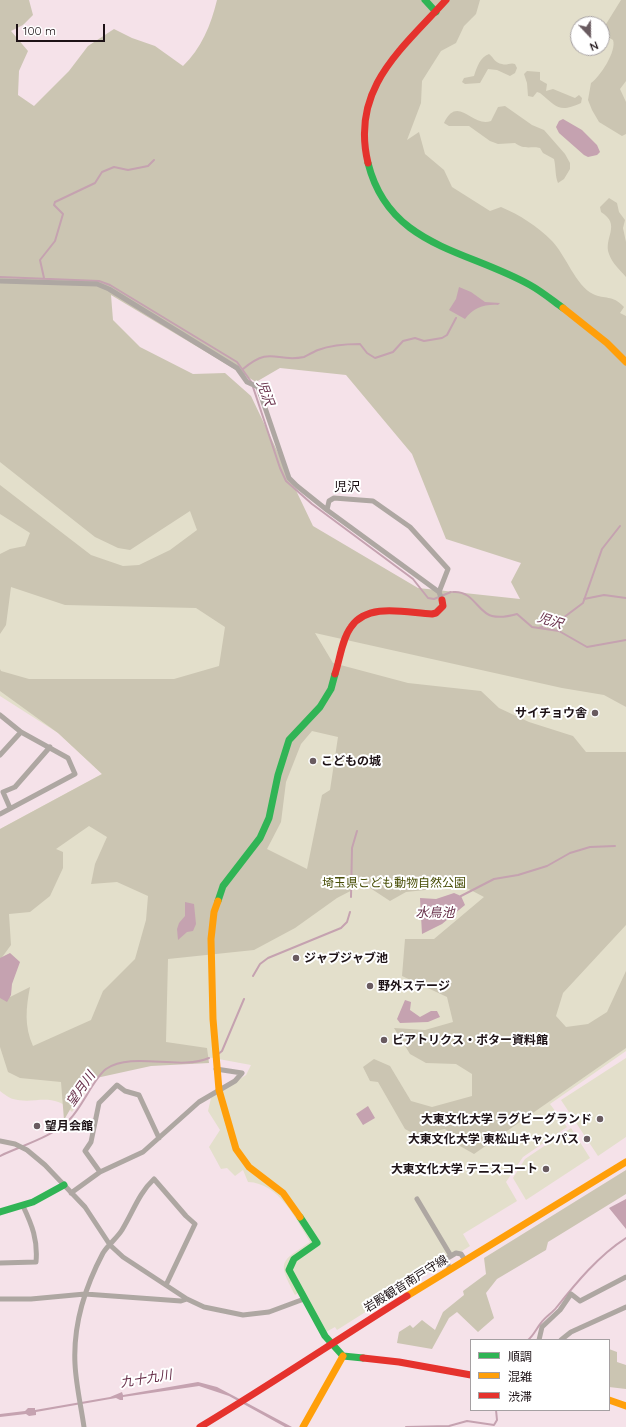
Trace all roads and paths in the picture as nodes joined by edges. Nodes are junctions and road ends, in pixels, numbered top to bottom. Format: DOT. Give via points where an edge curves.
graph roads {
  1 [pos="425,0"];
  2 [pos="446,0"];
  3 [pos="436,12"];
  4 [pos="0,281"];
  5 [pos="626,362"];
  6 [pos="327,510"];
  7 [pos="440,595"];
  8 [pos="0,715"];
  9 [pos="21,732"];
  10 [pos="50,747"];
  11 [pos="0,755"];
  12 [pos="10,808"];
  13 [pos="0,814"];
  14 [pos="216,1069"];
  15 [pos="219,1090"];
  16 [pos="159,1138"];
  17 [pos="0,1141"];
  18 [pos="626,1162"];
  19 [pos="100,1172"];
  20 [pos="64,1185"];
  21 [pos="71,1192"];
  22 [pos="417,1199"];
  23 [pos="23,1206"];
  24 [pos="0,1212"];
  25 [pos="110,1245"];
  26 [pos="451,1256"];
  27 [pos="465,1260"];
  28 [pos="0,1263"];
  29 [pos="450,1270"];
  30 [pos="626,1277"];
  31 [pos="166,1285"];
  32 [pos="85,1294"];
  33 [pos="0,1299"];
  34 [pos="187,1299"];
  35 [pos="304,1299"];
  36 [pos="626,1307"];
  37 [pos="539,1339"];
  38 [pos="562,1339"];
  39 [pos="331,1344"];
  40 [pos="343,1356"];
  41 [pos="470,1375"];
  42 [pos="610,1400"];
  43 [pos="626,1406"];
  44 [pos="84,1427"];
  45 [pos="200,1427"];
  46 [pos="303,1427"];
  1 -- 3 [label="street"];
  2 -- 3 [label="street"];
  3 -- 5 [label="street" via="390,61 380,76 367,112 364,136 366,154 373,180 383,200 401,222 429,241 530,285 607,343"];
  4 -- 6 [label="street" via="97,284 237,368 247,382 258,387 289,478"];
  6 -- 7 [label="street"];
  6 -- 7 [label="street" via="328,501 334,498 374,501 401,519 448,569"];
  7 -- 14 [label="street" via="443,604 441,609 432,614 379,611 364,614 359,618 346,636 331,689 320,707 289,740 269,818 260,838 223,886 214,912 212,1019"];
  8 -- 9 [label="street"];
  9 -- 10 [label="street"];
  9 -- 11 [label="street"];
  10 -- 12 [label="street" via="15,787 4,792"];
  10 -- 12 [label="street" via="68,758 76,774"];
  12 -- 13 [label="street"];
  14 -- 15 [label="street"];
  14 -- 15 [label="street" via="242,1073 235,1081"];
  15 -- 16 [label="street" via="199,1102"];
  15 -- 35 [label="street" via="236,1149 241,1157 248,1166 283,1193 317,1243 294,1259 290,1265 290,1275"];
  16 -- 19 [label="street" via="143,1152"];
  16 -- 19 [label="street" via="139,1095 118,1086 99,1103 92,1142 85,1151"];
  17 -- 20 [label="street" via="28,1150"];
  18 -- 27 [label="street, 岩殿観音南戸守線"];
  19 -- 21 [label="street"];
  20 -- 21 [label="street"];
  20 -- 23 [label="street"];
  21 -- 25 [label="street" via="85,1207"];
  22 -- 26 [label="street"];
  23 -- 24 [label="street"];
  23 -- 28 [label="street" via="35,1233 36,1262"];
  25 -- 31 [label="street" via="123,1257"];
  25 -- 31 [label="street" via="130,1216 144,1189 154,1179 195,1224"];
  25 -- 32 [label="street" via="104,1252"];
  26 -- 27 [label="street" via="461,1254"];
  26 -- 29 [label="street" via="446,1259"];
  27 -- 29 [label="street, 岩殿観音南戸守線"];
  29 -- 39 [label="street, 岩殿観音南戸守線"];
  30 -- 37 [label="street" via="580,1301 571,1294 560,1310 542,1326"];
  31 -- 34 [label="street"];
  32 -- 33 [label="street"];
  32 -- 34 [label="street" via="181,1301"];
  32 -- 44 [label="street" via="77,1329 75,1364"];
  34 -- 35 [label="street" via="204,1308 243,1315 269,1312"];
  35 -- 39 [label="street"];
  36 -- 38 [label="street" via="571,1332"];
  39 -- 40 [label="street"];
  39 -- 45 [label="street, 岩殿観音南戸守線"];
  40 -- 41 [label="street" via="399,1362"];
  40 -- 46 [label="street"];
  42 -- 43 [label="street"];
}
